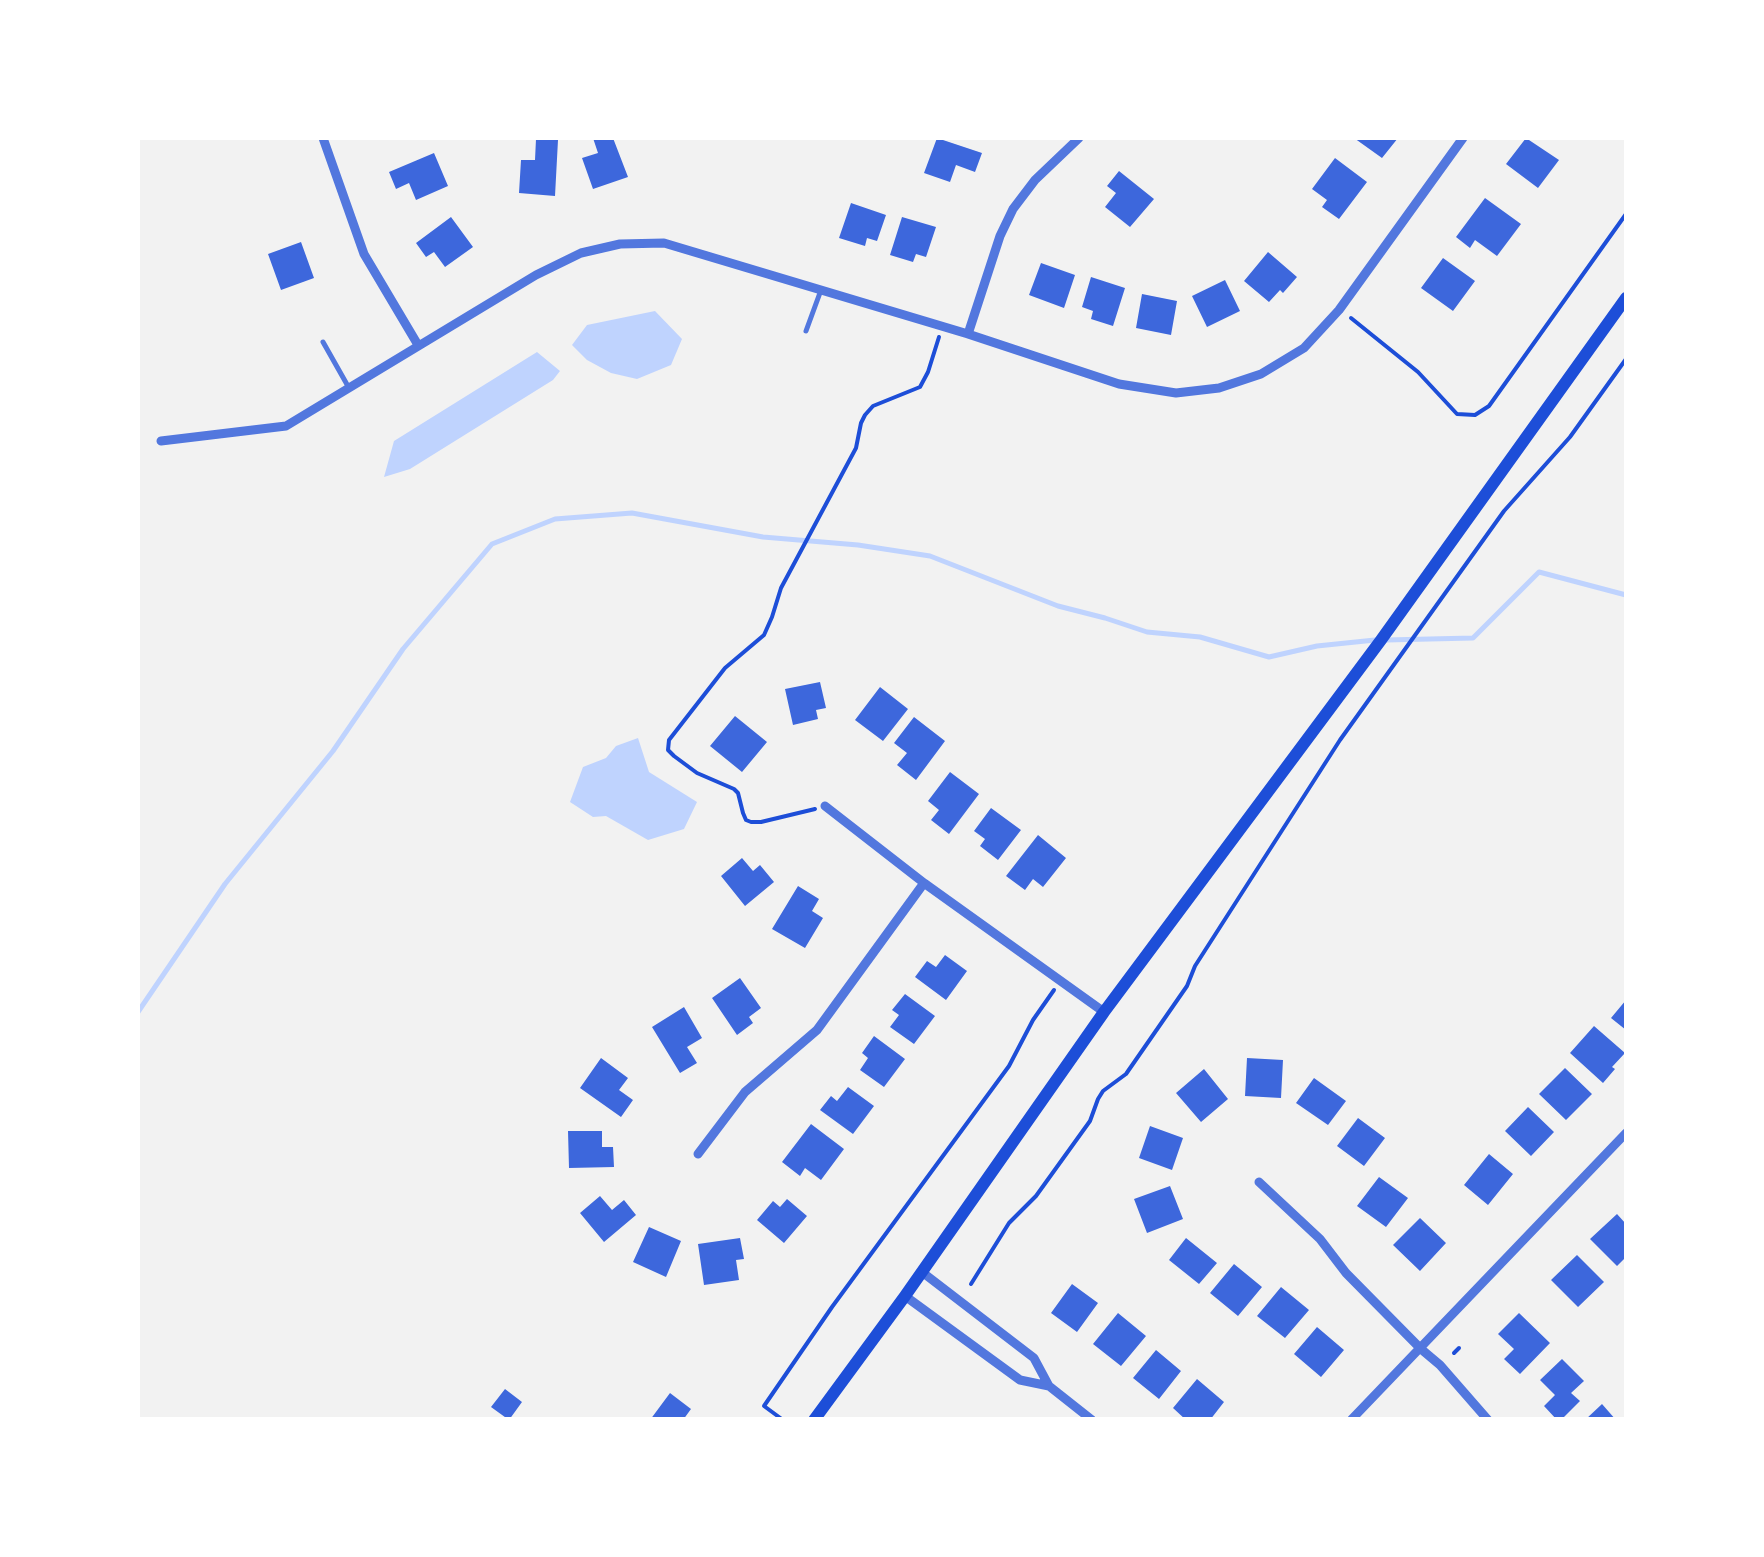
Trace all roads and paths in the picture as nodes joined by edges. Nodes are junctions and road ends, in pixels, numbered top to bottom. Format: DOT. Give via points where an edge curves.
graph roads {
  1 [pos="338,138"];
  2 [pos="1080,138"];
  3 [pos="1463,138"];
  4 [pos="324,140"];
  5 [pos="1626,214"];
  6 [pos="821,290"];
  7 [pos="1626,298"];
  8 [pos="1339,310"];
  9 [pos="942,327"];
  10 [pos="806,331"];
  11 [pos="968,334"];
  12 [pos="323,342"];
  13 [pos="418,345"];
  14 [pos="1626,359"];
  15 [pos="348,388"];
  16 [pos="161,441"];
  17 [pos="825,806"];
  18 [pos="924,883"];
  19 [pos="1052,994"];
  20 [pos="1104,1012"];
  21 [pos="1626,1133"];
  22 [pos="698,1154"];
  23 [pos="1260,1182"];
  24 [pos="922,1272"];
  25 [pos="971,1284"];
  26 [pos="905,1296"];
  27 [pos="1421,1348"];
  28 [pos="1460,1348"];
  29 [pos="1454,1354"];
  30 [pos="1049,1386"];
  31 [pos="782,1420"];
  32 [pos="814,1420"];
  33 [pos="1092,1420"];
  34 [pos="1351,1420"];
  35 [pos="1488,1420"];
  1 -- 4 [label="street"];
  2 -- 11 [label="street" via="1013,209"];
  3 -- 8 [label="street"];
  4 -- 13 [label="street" via="364,254"];
  5 -- 8 [label="path" via="1489,406 1475,416 1457,414 1418,372"];
  6 -- 9 [label="street"];
  6 -- 10 [label="lane"];
  6 -- 13 [label="street" via="664,243 620,244 536,275"];
  7 -- 20 [label="main road"];
  8 -- 11 [label="street" via="1304,348 1261,374 1176,393 1119,384"];
  9 -- 11 [label="street"];
  9 -- 17 [label="path" via="920,388 873,406 860,423 856,448 781,588 764,635 725,668 669,740 668,750 697,773 734,789 746,820"];
  12 -- 15 [label="lane"];
  13 -- 15 [label="street"];
  14 -- 25 [label="path" via="1570,437 1504,511 1340,740 1187,986 1126,1074 1098,1099 1090,1121 1009,1223"];
  15 -- 16 [label="street" via="286,426"];
  17 -- 18 [label="street"];
  18 -- 20 [label="street"];
  18 -- 22 [label="street" via="817,1030 745,1092"];
  19 -- 31 [label="path" via="1009,1066 764,1406"];
  20 -- 24 [label="main road"];
  21 -- 27 [label="street"];
  23 -- 27 [label="street"];
  24 -- 26 [label="main road"];
  24 -- 30 [label="street" via="1034,1358"];
  26 -- 30 [label="street" via="1020,1380"];
  26 -- 32 [label="main road"];
  27 -- 34 [label="street"];
  27 -- 35 [label="street"];
  28 -- 29 [label="path"];
  30 -- 33 [label="street"];
}
